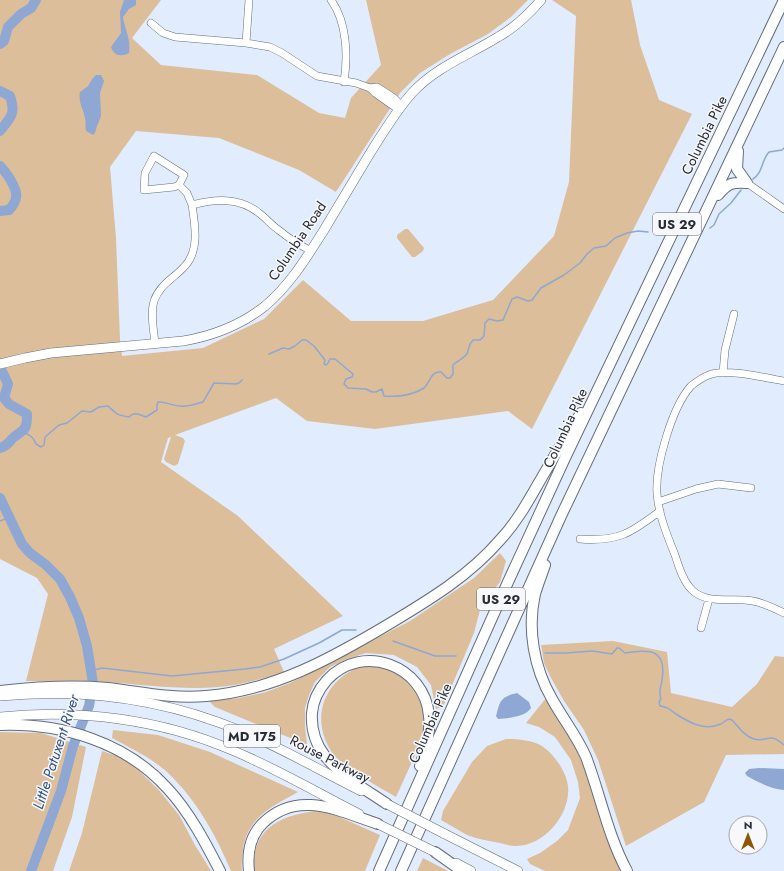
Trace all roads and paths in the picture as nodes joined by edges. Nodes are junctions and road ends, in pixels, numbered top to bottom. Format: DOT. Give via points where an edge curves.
graph roads {
  1 [pos="249,0"];
  2 [pos="331,0"];
  3 [pos="541,0"];
  4 [pos="784,0"];
  5 [pos="151,23"];
  6 [pos="246,43"];
  7 [pos="784,47"];
  8 [pos="344,82"];
  9 [pos="400,108"];
  10 [pos="739,142"];
  11 [pos="747,183"];
  12 [pos="179,185"];
  13 [pos="710,204"];
  14 [pos="192,205"];
  15 [pos="784,209"];
  16 [pos="311,252"];
  17 [pos="734,314"];
  18 [pos="155,344"];
  19 [pos="0,364"];
  20 [pos="723,373"];
  21 [pos="603,378"];
  22 [pos="784,381"];
  23 [pos="751,488"];
  24 [pos="658,502"];
  25 [pos="660,511"];
  26 [pos="561,516"];
  27 [pos="580,539"];
  28 [pos="709,599"];
  29 [pos="784,613"];
  30 [pos="702,628"];
  31 [pos="73,690"];
  32 [pos="0,691"];
  33 [pos="108,692"];
  34 [pos="0,696"];
  35 [pos="0,717"];
  36 [pos="0,725"];
  37 [pos="387,804"];
  38 [pos="401,822"];
  39 [pos="378,824"];
  40 [pos="392,843"];
  41 [pos="435,852"];
  42 [pos="220,871"];
  43 [pos="249,871"];
  44 [pos="373,871"];
  45 [pos="379,871"];
  46 [pos="403,871"];
  47 [pos="462,871"];
  48 [pos="471,871"];
  49 [pos="518,871"];
  50 [pos="627,871"];
  1 -- 6 [label="street"];
  2 -- 8 [label="street" via="339,13 343,28 346,62"];
  3 -- 9 [label="main road, Columbia Road" via="500,36 432,75"];
  4 -- 21 [label="highway, Columbia Pike / US 29"];
  5 -- 6 [label="street" via="163,33 175,37"];
  6 -- 8 [label="street" via="276,50 317,76"];
  7 -- 10 [label="highway, US 29"];
  8 -- 9 [label="street" via="370,88 377,87 394,98"];
  9 -- 16 [label="main road, Columbia Road"];
  10 -- 11 [label="highway" via="736,166"];
  10 -- 13 [label="highway, US 29"];
  11 -- 13 [label="highway" via="728,184"];
  11 -- 15 [label="street"];
  12 -- 12 [label="street" via="144,190 145,173 154,156 184,175"];
  12 -- 14 [label="street" via="187,193"];
  13 -- 26 [label="highway, US 29"];
  14 -- 16 [label="street" via="221,200 235,201 248,206"];
  14 -- 18 [label="street" via="194,252 184,267 160,289 154,302 152,314"];
  16 -- 18 [label="main road, Columbia Road" via="287,284 253,314 210,335"];
  17 -- 20 [label="street" via="725,350"];
  18 -- 19 [label="main road, Columbia Road" via="50,353"];
  20 -- 22 [label="street"];
  20 -- 24 [label="street" via="709,375 697,382 683,397 661,457 657,483"];
  21 -- 33 [label="highway" via="523,510 501,540 459,579 414,609 312,667 259,687 191,697"];
  21 -- 38 [label="highway, Columbia Pike / US 29"];
  23 -- 24 [label="street" via="718,484"];
  24 -- 25 [label="street"];
  25 -- 27 [label="street" via="627,534 607,539"];
  25 -- 28 [label="street" via="687,585"];
  26 -- 46 [label="highway, US 29"];
  26 -- 50 [label="highway" via="536,593 532,614 533,645 538,668 547,689 580,743 610,831"];
  28 -- 29 [label="street" via="754,601"];
  28 -- 30 [label="street"];
  31 -- 32 [label="highway" via="22,688"];
  31 -- 33 [label="highway"];
  31 -- 34 [label="main road"];
  33 -- 37 [label="main road, Rouse Parkway / MD 175" via="225,724"];
  35 -- 39 [label="main road, MD 175" via="47,714 101,717 166,728 213,742"];
  36 -- 42 [label="highway" via="63,731 106,744 132,758 168,788 191,819"];
  37 -- 38 [label="highway" via="330,762 320,748 312,725 313,709 319,691 336,672 356,663 381,662 398,668 415,681 426,700 429,716 428,736"];
  37 -- 49 [label="main road, Rouse Parkway / MD 175, bridge"];
  38 -- 40 [label="highway, Columbia Pike / US 29"];
  39 -- 41 [label="main road, MD 175, bridge"];
  39 -- 43 [label="highway" via="328,807 305,805 286,808 269,818 255,834 248,853"];
  40 -- 44 [label="highway"];
  40 -- 45 [label="highway, Columbia Pike / US 29"];
  41 -- 47 [label="highway"];
  41 -- 48 [label="main road, MD 175"];
}
